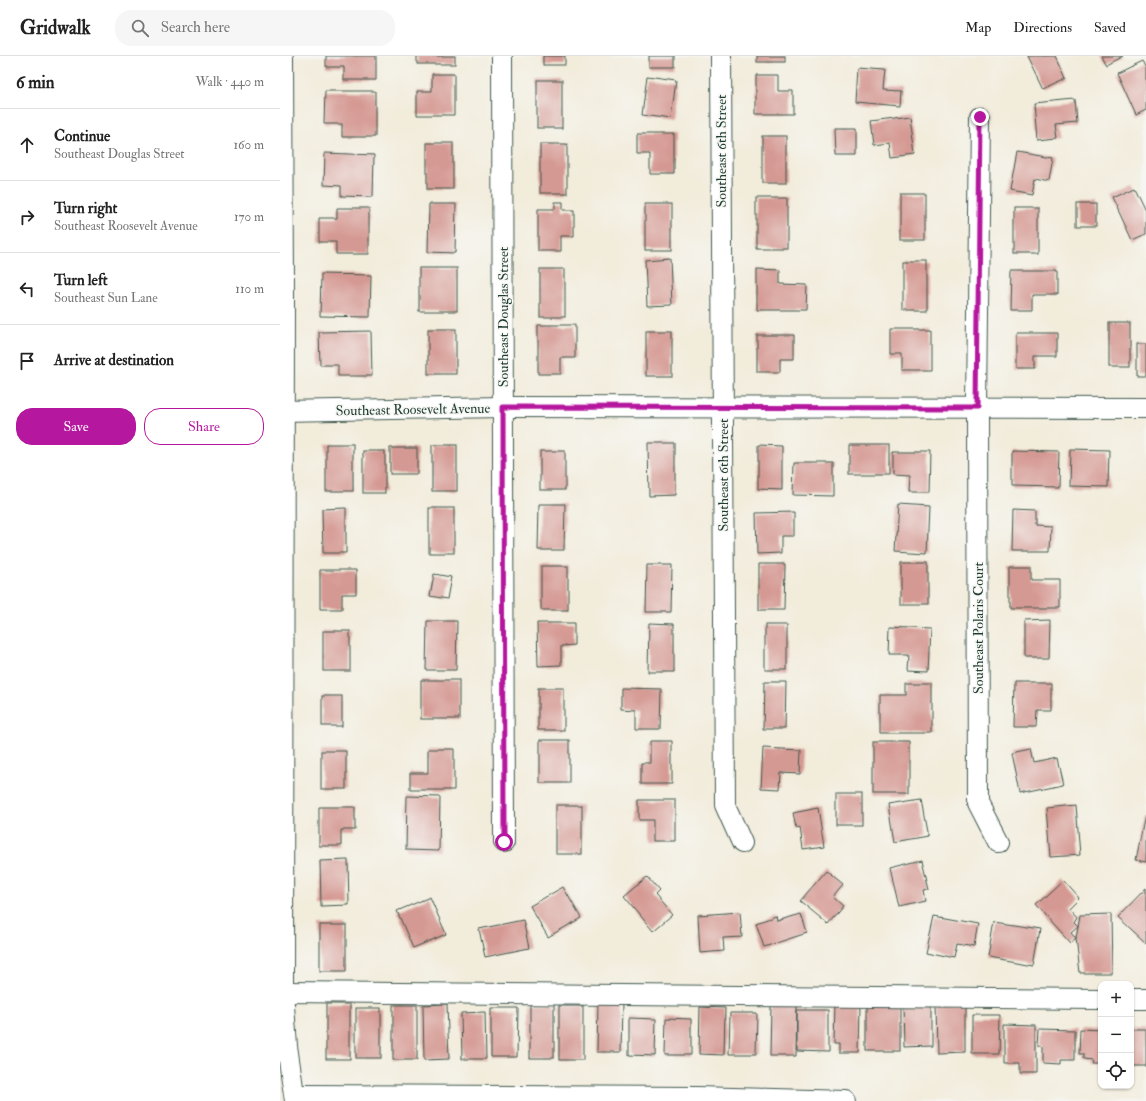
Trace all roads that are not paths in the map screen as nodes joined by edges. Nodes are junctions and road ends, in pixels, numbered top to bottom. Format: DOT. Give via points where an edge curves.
graph roads {
  1 [pos="283,56"];
  2 [pos="502,56"];
  3 [pos="721,56"];
  4 [pos="980,117"];
  5 [pos="282,293"];
  6 [pos="503,407"];
  7 [pos="722,407"];
  8 [pos="977,408"];
  9 [pos="1146,408"];
  10 [pos="282,411"];
  11 [pos="282,688"];
  12 [pos="282,833"];
  13 [pos="504,842"];
  14 [pos="998,842"];
  15 [pos="742,843"];
  16 [pos="281,959"];
  17 [pos="283,992"];
  18 [pos="1098,999"];
  19 [pos="1134,999"];
  20 [pos="1146,999"];
  21 [pos="295,1098"];
  22 [pos="697,1099"];
  23 [pos="846,1101"];
  1 -- 5 [label="street"];
  2 -- 6 [label="street, Southeast Douglas Street"];
  3 -- 7 [label="street, Southeast 6th Street"];
  4 -- 8 [label="street, Southeast Polaris Court"];
  5 -- 10 [label="street"];
  6 -- 7 [label="street, Southeast Roosevelt Avenue"];
  6 -- 10 [label="street, Southeast Roosevelt Avenue"];
  6 -- 13 [label="street, Southeast Douglas Street"];
  7 -- 8 [label="street, Southeast Roosevelt Avenue"];
  7 -- 15 [label="street, Southeast 6th Street" via="725,805"];
  8 -- 9 [label="street, Southeast Roosevelt Avenue"];
  8 -- 14 [label="street, Southeast Polaris Court" via="978,803"];
  10 -- 11 [label="street"];
  11 -- 12 [label="street"];
  12 -- 16 [label="street"];
  16 -- 17 [label="street"];
  17 -- 18 [label="street"];
  17 -- 21 [label="street" via="287,1046"];
  19 -- 20 [label="street"];
  21 -- 22 [label="street"];
  22 -- 23 [label="street"];
}
